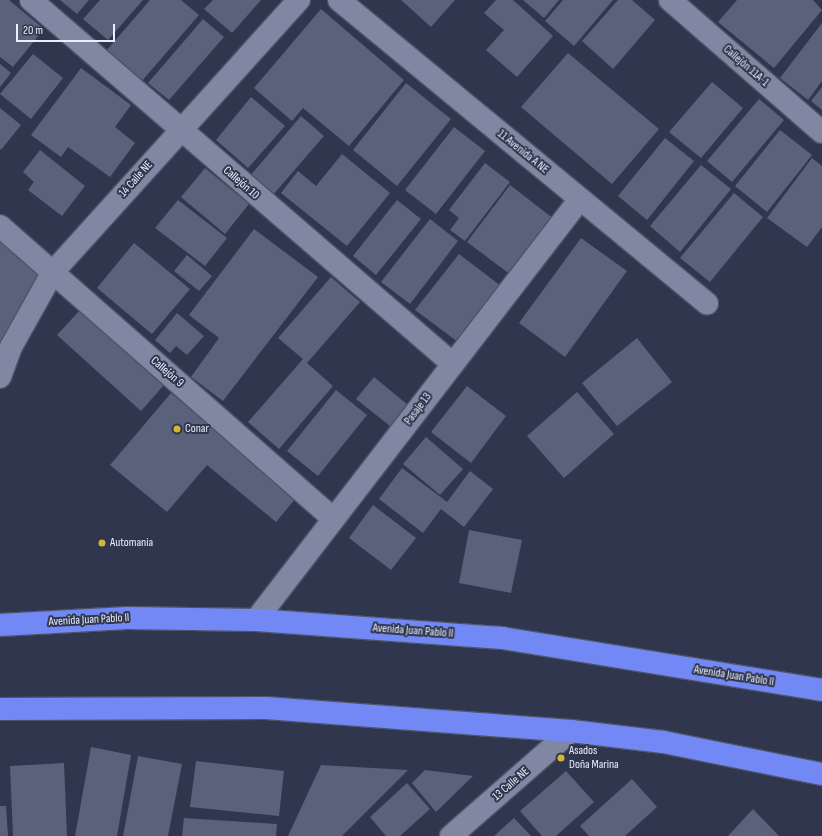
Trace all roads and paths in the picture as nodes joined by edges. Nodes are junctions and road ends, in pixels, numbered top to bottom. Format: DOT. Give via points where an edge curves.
graph roads {
  1 [pos="30,0"];
  2 [pos="299,0"];
  3 [pos="339,0"];
  4 [pos="670,0"];
  5 [pos="180,130"];
  6 [pos="822,132"];
  7 [pos="580,199"];
  8 [pos="0,226"];
  9 [pos="52,272"];
  10 [pos="707,303"];
  11 [pos="453,364"];
  12 [pos="0,377"];
  13 [pos="334,519"];
  14 [pos="256,620"];
  15 [pos="0,625"];
  16 [pos="822,690"];
  17 [pos="0,709"];
  18 [pos="571,731"];
  19 [pos="822,774"];
  20 [pos="452,836"];
  1 -- 5 [label="street, Callejón 10"];
  2 -- 5 [label="street, 14 Calle NE"];
  3 -- 7 [label="street, 11 Avenida A NE"];
  4 -- 6 [label="street, Callejón 11A-1"];
  5 -- 9 [label="street, 14 Calle NE"];
  5 -- 11 [label="street, Callejón 10"];
  7 -- 10 [label="street, 11 Avenida A NE"];
  7 -- 11 [label="street, Pasaje 13"];
  8 -- 9 [label="street, Callejón 9"];
  9 -- 12 [label="street, 14 Calle NE" via="11,347"];
  9 -- 13 [label="street, Callejón 9"];
  11 -- 13 [label="street, Pasaje 13"];
  13 -- 14 [label="street, Pasaje 13"];
  14 -- 15 [label="highway, Avenida Juan Pablo II" via="127,618"];
  14 -- 16 [label="highway, Avenida Juan Pablo II" via="502,638"];
  17 -- 18 [label="highway" via="266,708"];
  18 -- 19 [label="highway" via="663,742"];
  18 -- 20 [label="street, 13 Calle NE"];
}
